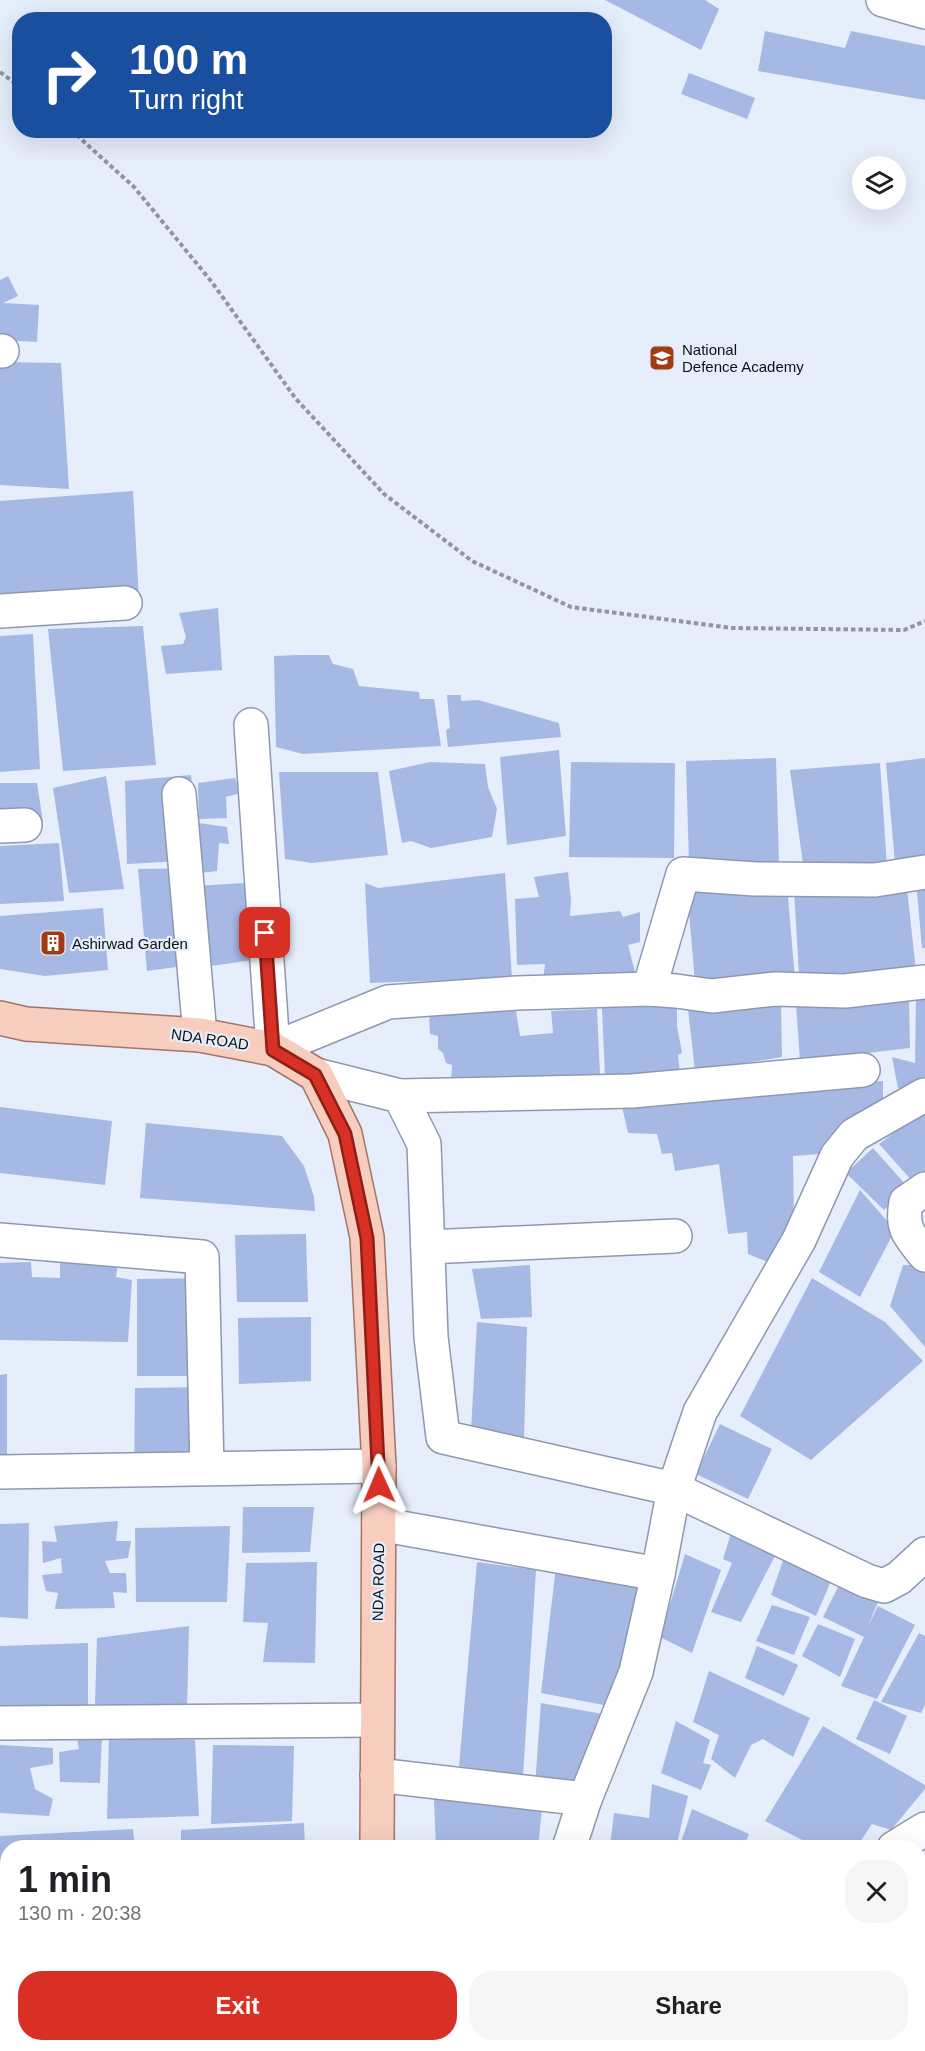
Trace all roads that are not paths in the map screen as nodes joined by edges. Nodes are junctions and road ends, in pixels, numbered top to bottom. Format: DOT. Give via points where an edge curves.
graph roads {
  1 [pos="883,0"];
  2 [pos="925,12"];
  3 [pos="124,603"];
  4 [pos="0,611"];
  5 [pos="251,725"];
  6 [pos="179,794"];
  7 [pos="925,873"];
  8 [pos="925,982"];
  9 [pos="649,989"];
  10 [pos="0,1018"];
  11 [pos="200,1035"];
  12 [pos="273,1050"];
  13 [pos="863,1070"];
  14 [pos="315,1075"];
  15 [pos="924,1095"];
  16 [pos="400,1096"];
  17 [pos="925,1189"];
  18 [pos="675,1236"];
  19 [pos="0,1240"];
  20 [pos="428,1247"];
  21 [pos="925,1255"];
  22 [pos="379,1466"];
  23 [pos="207,1468"];
  24 [pos="0,1472"];
  25 [pos="674,1489"];
  26 [pos="379,1524"];
  27 [pos="925,1554"];
  28 [pos="658,1574"];
  29 [pos="377,1720"];
  30 [pos="0,1724"];
  31 [pos="377,1775"];
  32 [pos="585,1799"];
  33 [pos="925,1829"];
  34 [pos="377,1840"];
  35 [pos="572,1840"];
  36 [pos="907,1840"];
  1 -- 2 [label="street"];
  3 -- 4 [label="street"];
  5 -- 12 [label="street"];
  6 -- 11 [label="street"];
  7 -- 9 [label="street" via="875,880 683,874"];
  8 -- 9 [label="street" via="845,990 775,988 712,996"];
  9 -- 12 [label="street" via="388,1002"];
  10 -- 11 [label="main road, NDA ROAD" via="26,1024"];
  11 -- 12 [label="main road, NDA ROAD"];
  12 -- 14 [label="main road, NDA ROAD"];
  13 -- 16 [label="street" via="632,1091"];
  14 -- 16 [label="street"];
  14 -- 22 [label="main road, NDA ROAD" via="345,1134 367,1238"];
  15 -- 25 [label="street" via="854,1134 837,1156 799,1240 700,1412"];
  16 -- 20 [label="street" via="424,1144"];
  17 -- 21 [label="street" via="906,1202 903,1217 905,1230"];
  18 -- 20 [label="street"];
  19 -- 23 [label="street" via="202,1257"];
  20 -- 25 [label="street" via="431,1336 443,1437"];
  22 -- 23 [label="street"];
  22 -- 26 [label="main road, NDA ROAD"];
  23 -- 24 [label="street"];
  25 -- 27 [label="street" via="884,1586"];
  25 -- 28 [label="street"];
  26 -- 28 [label="street"];
  26 -- 29 [label="main road, NDA ROAD"];
  28 -- 32 [label="street" via="636,1672"];
  29 -- 30 [label="street"];
  29 -- 31 [label="main road, NDA ROAD"];
  31 -- 32 [label="street"];
  31 -- 34 [label="main road, NDA ROAD"];
  32 -- 35 [label="street"];
  33 -- 36 [label="street"];
}
